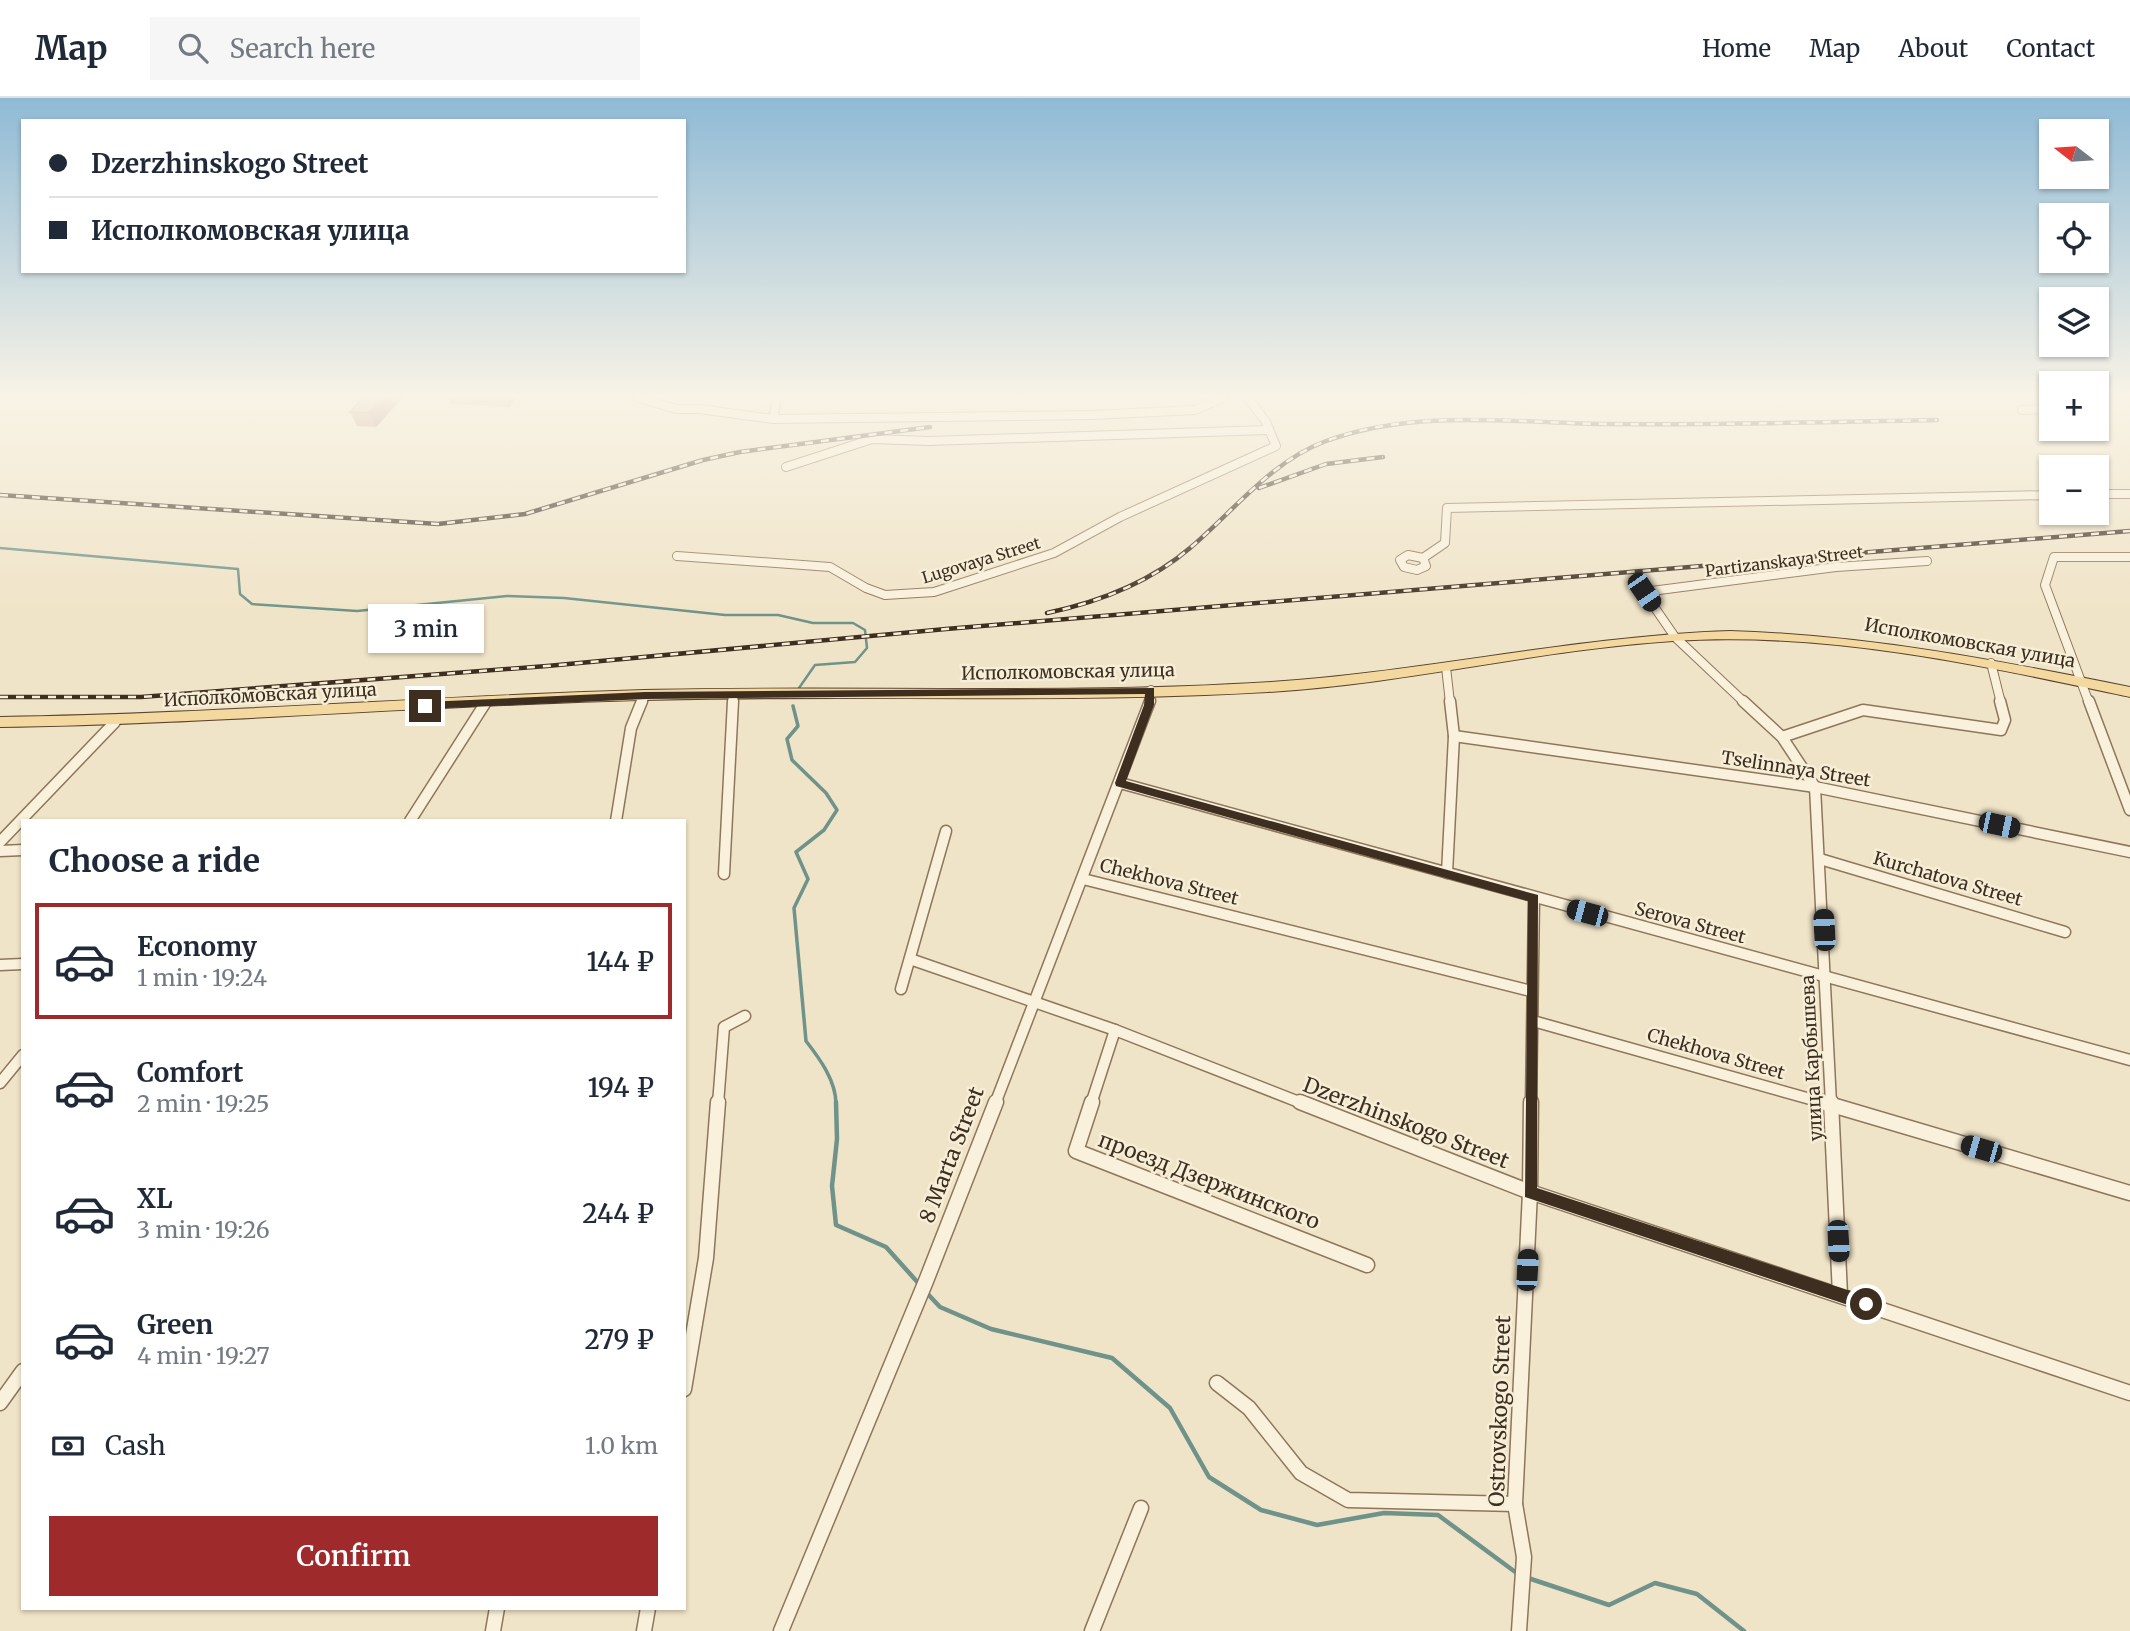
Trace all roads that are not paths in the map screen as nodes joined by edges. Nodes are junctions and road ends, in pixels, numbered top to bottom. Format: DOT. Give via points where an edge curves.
graph roads {
  1 [pos="1226,469"];
  2 [pos="2109,494"];
  3 [pos="2130,494"];
  4 [pos="2039,495"];
  5 [pos="677,556"];
  6 [pos="2130,557"];
  7 [pos="1423,558"];
  8 [pos="1927,561"];
  9 [pos="1644,592"];
  10 [pos="1675,637"];
  11 [pos="1991,663"];
  12 [pos="1446,667"];
  13 [pos="2081,681"];
  14 [pos="1151,690"];
  15 [pos="2130,692"];
  16 [pos="733,694"];
  17 [pos="645,695"];
  18 [pos="486,702"];
  19 [pos="0,722"];
  20 [pos="115,722"];
  21 [pos="1454,736"];
  22 [pos="1782,737"];
  23 [pos="1120,783"];
  24 [pos="1815,787"];
  25 [pos="2130,810"];
  26 [pos="22,819"];
  27 [pos="411,819"];
  28 [pos="617,819"];
  29 [pos="21,820"];
  30 [pos="946,831"];
  31 [pos="0,842"];
  32 [pos="0,850"];
  33 [pos="21,850"];
  34 [pos="2130,852"];
  35 [pos="1820,859"];
  36 [pos="1447,873"];
  37 [pos="724,874"];
  38 [pos="1083,879"];
  39 [pos="1534,898"];
  40 [pos="2065,932"];
  41 [pos="910,959"];
  42 [pos="21,964"];
  43 [pos="0,965"];
  44 [pos="1826,978"];
  45 [pos="901,989"];
  46 [pos="1531,991"];
  47 [pos="1034,1003"];
  48 [pos="745,1016"];
  49 [pos="1533,1021"];
  50 [pos="1115,1030"];
  51 [pos="21,1057"];
  52 [pos="2130,1060"];
  53 [pos="0,1083"];
  54 [pos="1832,1105"];
  55 [pos="1530,1192"];
  56 [pos="2130,1193"];
  57 [pos="1367,1265"];
  58 [pos="1840,1295"];
  59 [pos="21,1374"];
  60 [pos="686,1378"];
  61 [pos="1217,1383"];
  62 [pos="2130,1393"];
  63 [pos="0,1404"];
  64 [pos="1515,1504"];
  65 [pos="1141,1508"];
  66 [pos="497,1610"];
  67 [pos="648,1610"];
  68 [pos="493,1631"];
  69 [pos="644,1631"];
  70 [pos="781,1631"];
  71 [pos="1092,1631"];
  72 [pos="1519,1631"];
  1 -- 5 [label="street, Lugovaya Street" via="1054,553 934,592 885,595 830,567"];
  2 -- 3 [label="street"];
  4 -- 7 [label="street" via="1447,508 1445,543"];
  6 -- 13 [label="street" via="2054,557 2045,585"];
  8 -- 9 [label="street, Partizanskaya Street" via="1836,567"];
  9 -- 10 [label="street, улица Карбышева"];
  10 -- 11 [label="main road, Исполкомовская улица" via="1753,636 1891,646"];
  10 -- 12 [label="main road, Исполкомовская улица"];
  10 -- 22 [label="street, улица Карбышева"];
  11 -- 13 [label="main road, Исполкомовская улица"];
  11 -- 22 [label="street" via="2005,720 2001,730 1863,710"];
  12 -- 14 [label="main road, Исполкомовская улица" via="1333,682"];
  12 -- 21 [label="street"];
  13 -- 15 [label="main road, Исполкомовская улица"];
  13 -- 25 [label="street"];
  14 -- 16 [label="main road, Исполкомовская улица"];
  14 -- 23 [label="street, 8 Marta Street"];
  16 -- 17 [label="main road, Исполкомовская улица"];
  16 -- 37 [label="street"];
  17 -- 18 [label="main road, Исполкомовская улица"];
  17 -- 28 [label="street" via="631,728"];
  18 -- 20 [label="main road, Исполкомовская улица"];
  18 -- 27 [label="street"];
  19 -- 20 [label="main road, Исполкомовская улица"];
  20 -- 26 [label="street"];
  21 -- 24 [label="street, Tselinnaya Street"];
  21 -- 36 [label="street"];
  22 -- 24 [label="street, улица Карбышева"];
  23 -- 36 [label="street, Serova Street"];
  23 -- 38 [label="street, 8 Marta Street"];
  24 -- 34 [label="street, Tselinnaya Street"];
  24 -- 35 [label="street, улица Карбышева"];
  29 -- 31 [label="street"];
  30 -- 41 [label="street"];
  32 -- 33 [label="street"];
  35 -- 40 [label="street, Kurchatova Street"];
  35 -- 44 [label="street, улица Карбышева"];
  36 -- 39 [label="street, Serova Street"];
  38 -- 46 [label="street, Chekhova Street"];
  38 -- 47 [label="street, 8 Marta Street"];
  39 -- 44 [label="street, Serova Street"];
  39 -- 46 [label="street, Ostrovskogo Street"];
  41 -- 45 [label="street"];
  41 -- 47 [label="street, Dzerzhinskogo Street"];
  42 -- 43 [label="street"];
  44 -- 52 [label="street, Serova Street"];
  44 -- 54 [label="street, улица Карбышева"];
  46 -- 49 [label="street, Ostrovskogo Street"];
  47 -- 50 [label="street, Dzerzhinskogo Street"];
  47 -- 70 [label="street, 8 Marta Street" via="926,1281"];
  48 -- 60 [label="street" via="724,1027 706,1258"];
  49 -- 54 [label="street, Chekhova Street"];
  49 -- 55 [label="street, Ostrovskogo Street"];
  50 -- 55 [label="street, Dzerzhinskogo Street"];
  50 -- 57 [label="street, проезд Дзержинского" via="1076,1151"];
  51 -- 53 [label="street"];
  54 -- 56 [label="street, Chekhova Street"];
  54 -- 58 [label="street, улица Карбышева"];
  55 -- 58 [label="street, Dzerzhinskogo Street"];
  55 -- 64 [label="street, Ostrovskogo Street"];
  58 -- 62 [label="street, Dzerzhinskogo Street"];
  59 -- 63 [label="street"];
  61 -- 64 [label="street" via="1249,1408 1301,1473 1348,1500"];
  64 -- 72 [label="street, Ostrovskogo Street" via="1524,1557"];
  65 -- 71 [label="street"];
  66 -- 68 [label="street"];
  67 -- 69 [label="street"];
}
